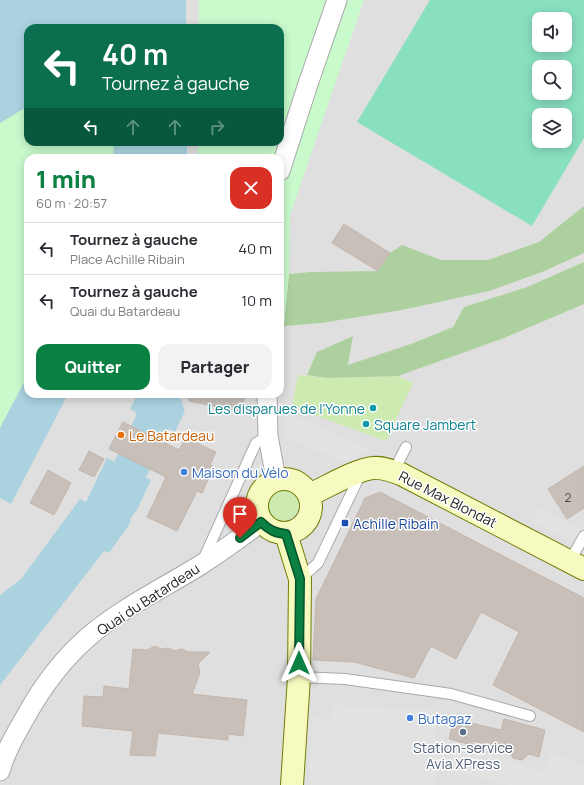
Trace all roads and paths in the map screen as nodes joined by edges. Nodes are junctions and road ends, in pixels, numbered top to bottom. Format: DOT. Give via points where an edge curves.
graph roads {
  1 [pos="337,0"];
  2 [pos="284,159"];
  3 [pos="267,398"];
  4 [pos="268,436"];
  5 [pos="406,447"];
  6 [pos="362,470"];
  7 [pos="394,471"];
  8 [pos="276,480"];
  9 [pos="309,495"];
  10 [pos="261,522"];
  11 [pos="286,534"];
  12 [pos="584,536"];
  13 [pos="202,564"];
  14 [pos="577,565"];
  15 [pos="300,579"];
  16 [pos="299,677"];
  17 [pos="530,716"];
  18 [pos="0,771"];
  19 [pos="292,785"];
  1 -- 2 [label="street"];
  3 -- 4 [label="street"];
  4 -- 8 [label="street"];
  4 -- 13 [label="lane" via="256,443"];
  5 -- 7 [label="lane"];
  6 -- 7 [label="street, Rue Max Blondat" via="374,468"];
  6 -- 9 [label="street, Rue Max Blondat"];
  6 -- 15 [label="lane" via="318,563"];
  7 -- 14 [label="street, Rue Max Blondat"];
  8 -- 9 [label="street" via="284,478 299,483"];
  8 -- 10 [label="street" via="268,483 258,497 257,514"];
  9 -- 11 [label="street" via="311,504 307,521 294,532"];
  10 -- 11 [label="street" via="276,533"];
  10 -- 13 [label="street, Quai du Batardeau"];
  11 -- 15 [label="street"];
  12 -- 14 [label="lane"];
  13 -- 18 [label="street, Quai du Batardeau" via="120,613 77,648 38,694 18,730"];
  15 -- 16 [label="street"];
  16 -- 17 [label="lane" via="345,678 451,694"];
  16 -- 19 [label="street"];
}
